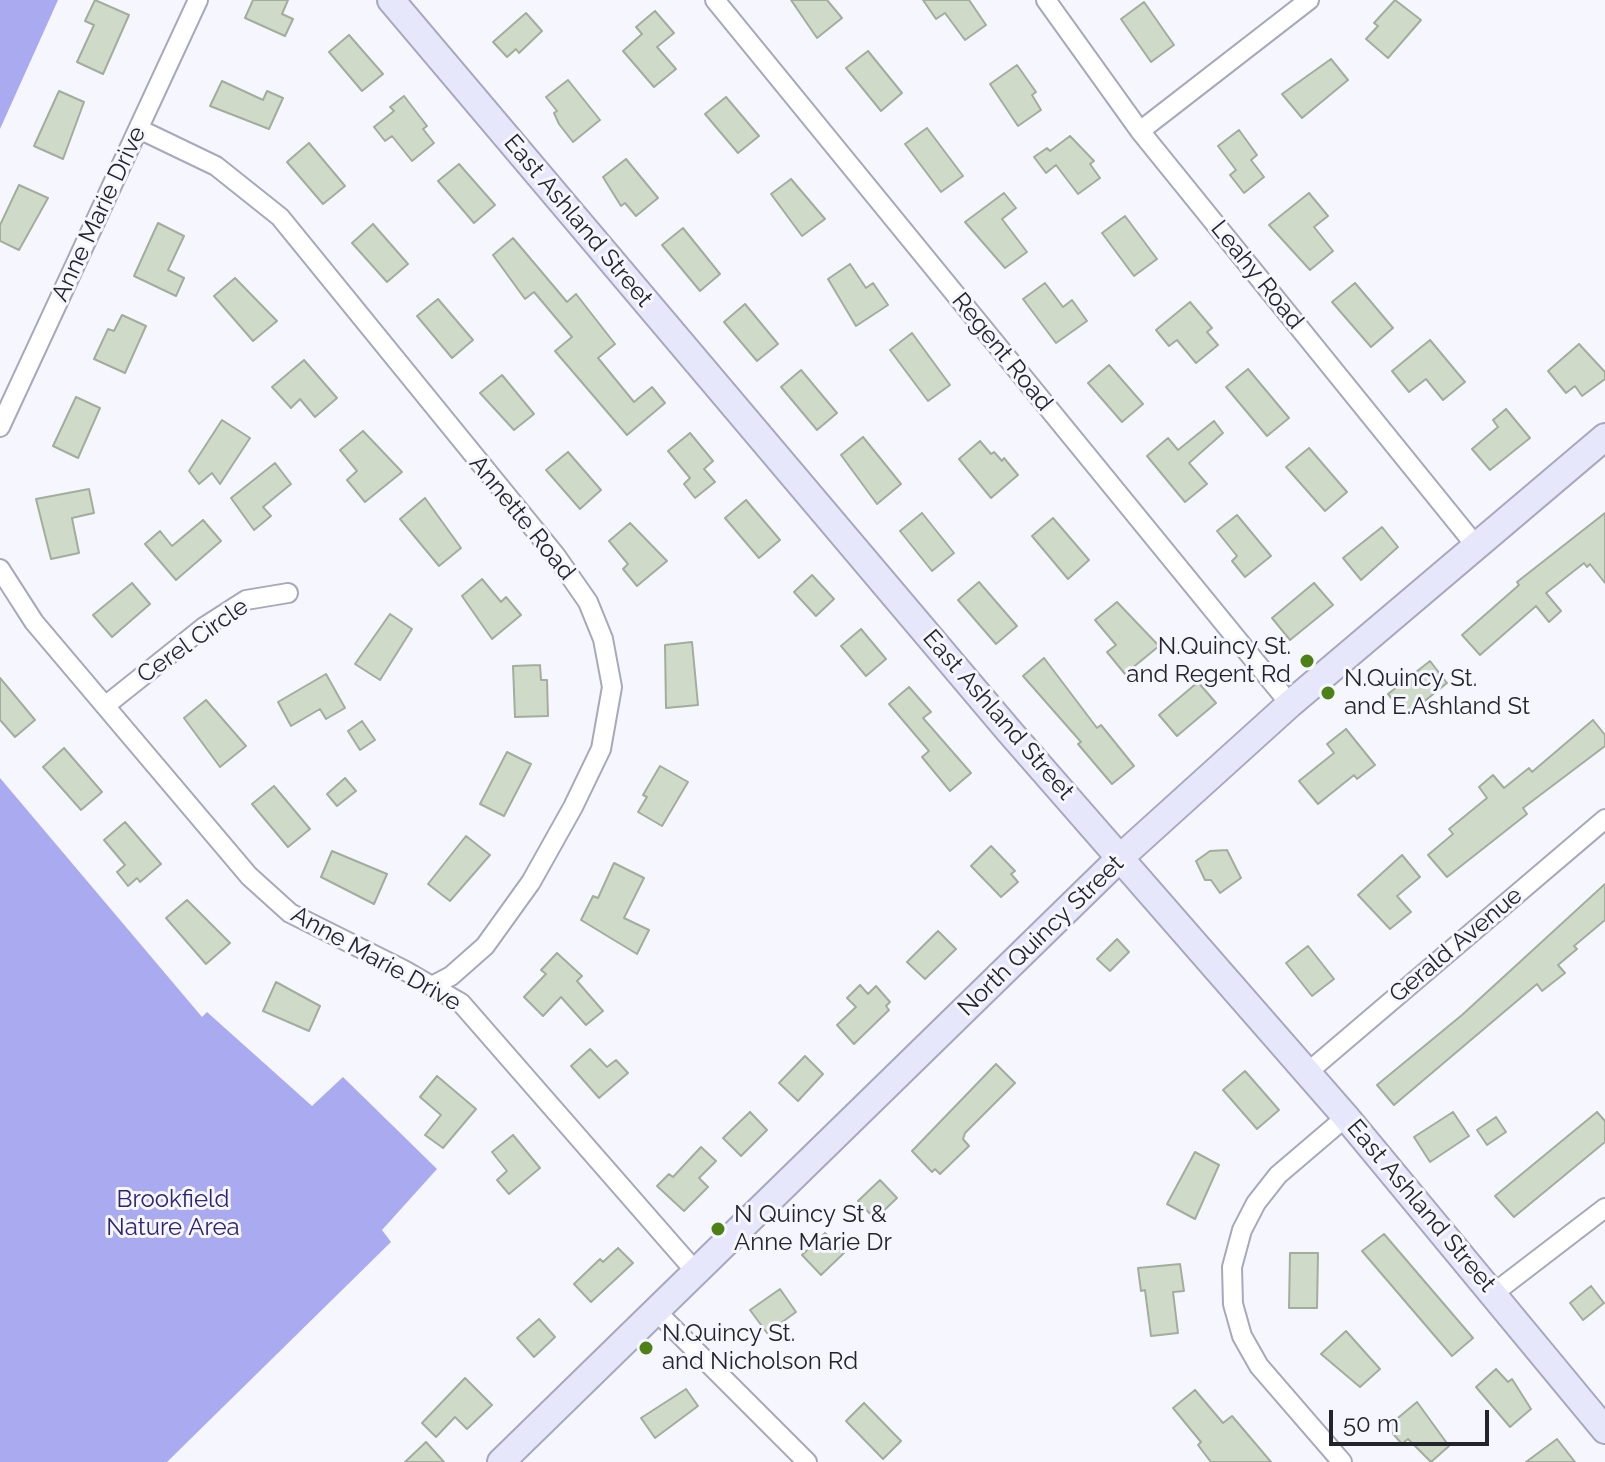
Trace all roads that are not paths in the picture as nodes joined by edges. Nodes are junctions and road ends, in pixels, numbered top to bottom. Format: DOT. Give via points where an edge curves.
graph roads {
  1 [pos="198,0"];
  2 [pos="391,0"];
  3 [pos="715,0"];
  4 [pos="1046,0"];
  5 [pos="1309,0"];
  6 [pos="139,129"];
  7 [pos="1140,131"];
  8 [pos="0,427"];
  9 [pos="1605,437"];
  10 [pos="1476,546"];
  11 [pos="0,569"];
  12 [pos="288,593"];
  13 [pos="1290,704"];
  14 [pos="105,706"];
  15 [pos="1605,819"];
  16 [pos="1122,856"];
  17 [pos="432,986"];
  18 [pos="1308,1072"];
  19 [pos="1346,1117"];
  20 [pos="1605,1208"];
  21 [pos="695,1271"];
  22 [pos="1494,1293"];
  23 [pos="655,1310"];
  24 [pos="1605,1430"];
  25 [pos="501,1462"];
  26 [pos="807,1462"];
  27 [pos="1342,1462"];
  1 -- 6 [label="street, Anne Marie Drive"];
  2 -- 16 [label="main road, East Ashland Street" via="1009,731"];
  3 -- 13 [label="street, Regent Road"];
  4 -- 7 [label="street, Leahy Road"];
  5 -- 7 [label="street"];
  6 -- 8 [label="street, Anne Marie Drive"];
  6 -- 17 [label="street, Annette Road" via="216,166 280,217 556,556 588,602 603,639 612,687 601,749 573,807 531,882 485,946"];
  7 -- 10 [label="street, Leahy Road"];
  9 -- 10 [label="main road, North Quincy Street"];
  10 -- 13 [label="main road, North Quincy Street"];
  11 -- 14 [label="street, Anne Marie Drive" via="34,622"];
  12 -- 14 [label="street, Cerel Circle" via="246,600"];
  13 -- 16 [label="main road, North Quincy Street"];
  14 -- 17 [label="street, Anne Marie Drive" via="249,876 290,913"];
  15 -- 18 [label="street, Gerald Avenue"];
  16 -- 18 [label="main road, East Ashland Street"];
  16 -- 21 [label="main road, North Quincy Street"];
  17 -- 21 [label="street, Anne Marie Drive" via="483,1024"];
  18 -- 19 [label="main road, East Ashland Street"];
  19 -- 22 [label="main road, East Ashland Street"];
  19 -- 27 [label="street" via="1278,1175 1256,1203 1232,1267 1233,1304 1242,1336"];
  20 -- 22 [label="street"];
  21 -- 23 [label="main road, North Quincy Street"];
  22 -- 24 [label="main road, East Ashland Street"];
  23 -- 25 [label="main road, North Quincy Street"];
  23 -- 26 [label="street"];
}
